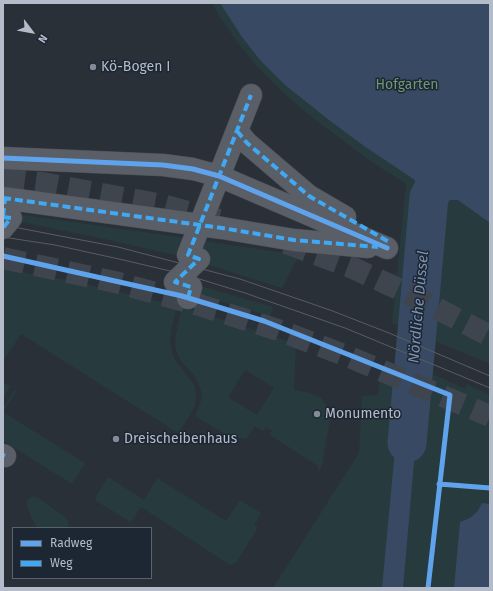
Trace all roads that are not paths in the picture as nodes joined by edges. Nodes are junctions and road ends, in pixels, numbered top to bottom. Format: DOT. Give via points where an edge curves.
graph roads {
  1 [pos="251,95"];
  2 [pos="237,131"];
  3 [pos="3,158"];
  4 [pos="219,176"];
  5 [pos="4,207"];
  6 [pos="199,226"];
  7 [pos="3,228"];
  8 [pos="389,242"];
  9 [pos="188,298"];
  1 -- 2 [label="street"];
  2 -- 4 [label="street"];
  2 -- 8 [label="street" via="247,143 308,196"];
  3 -- 4 [label="street" via="163,164"];
  4 -- 6 [label="street"];
  4 -- 6 [label="street" via="388,248 294,240"];
  5 -- 6 [label="street"];
  5 -- 7 [label="street" via="11,218"];
  6 -- 9 [label="street" via="188,255 199,259 175,282 191,287"];
}
